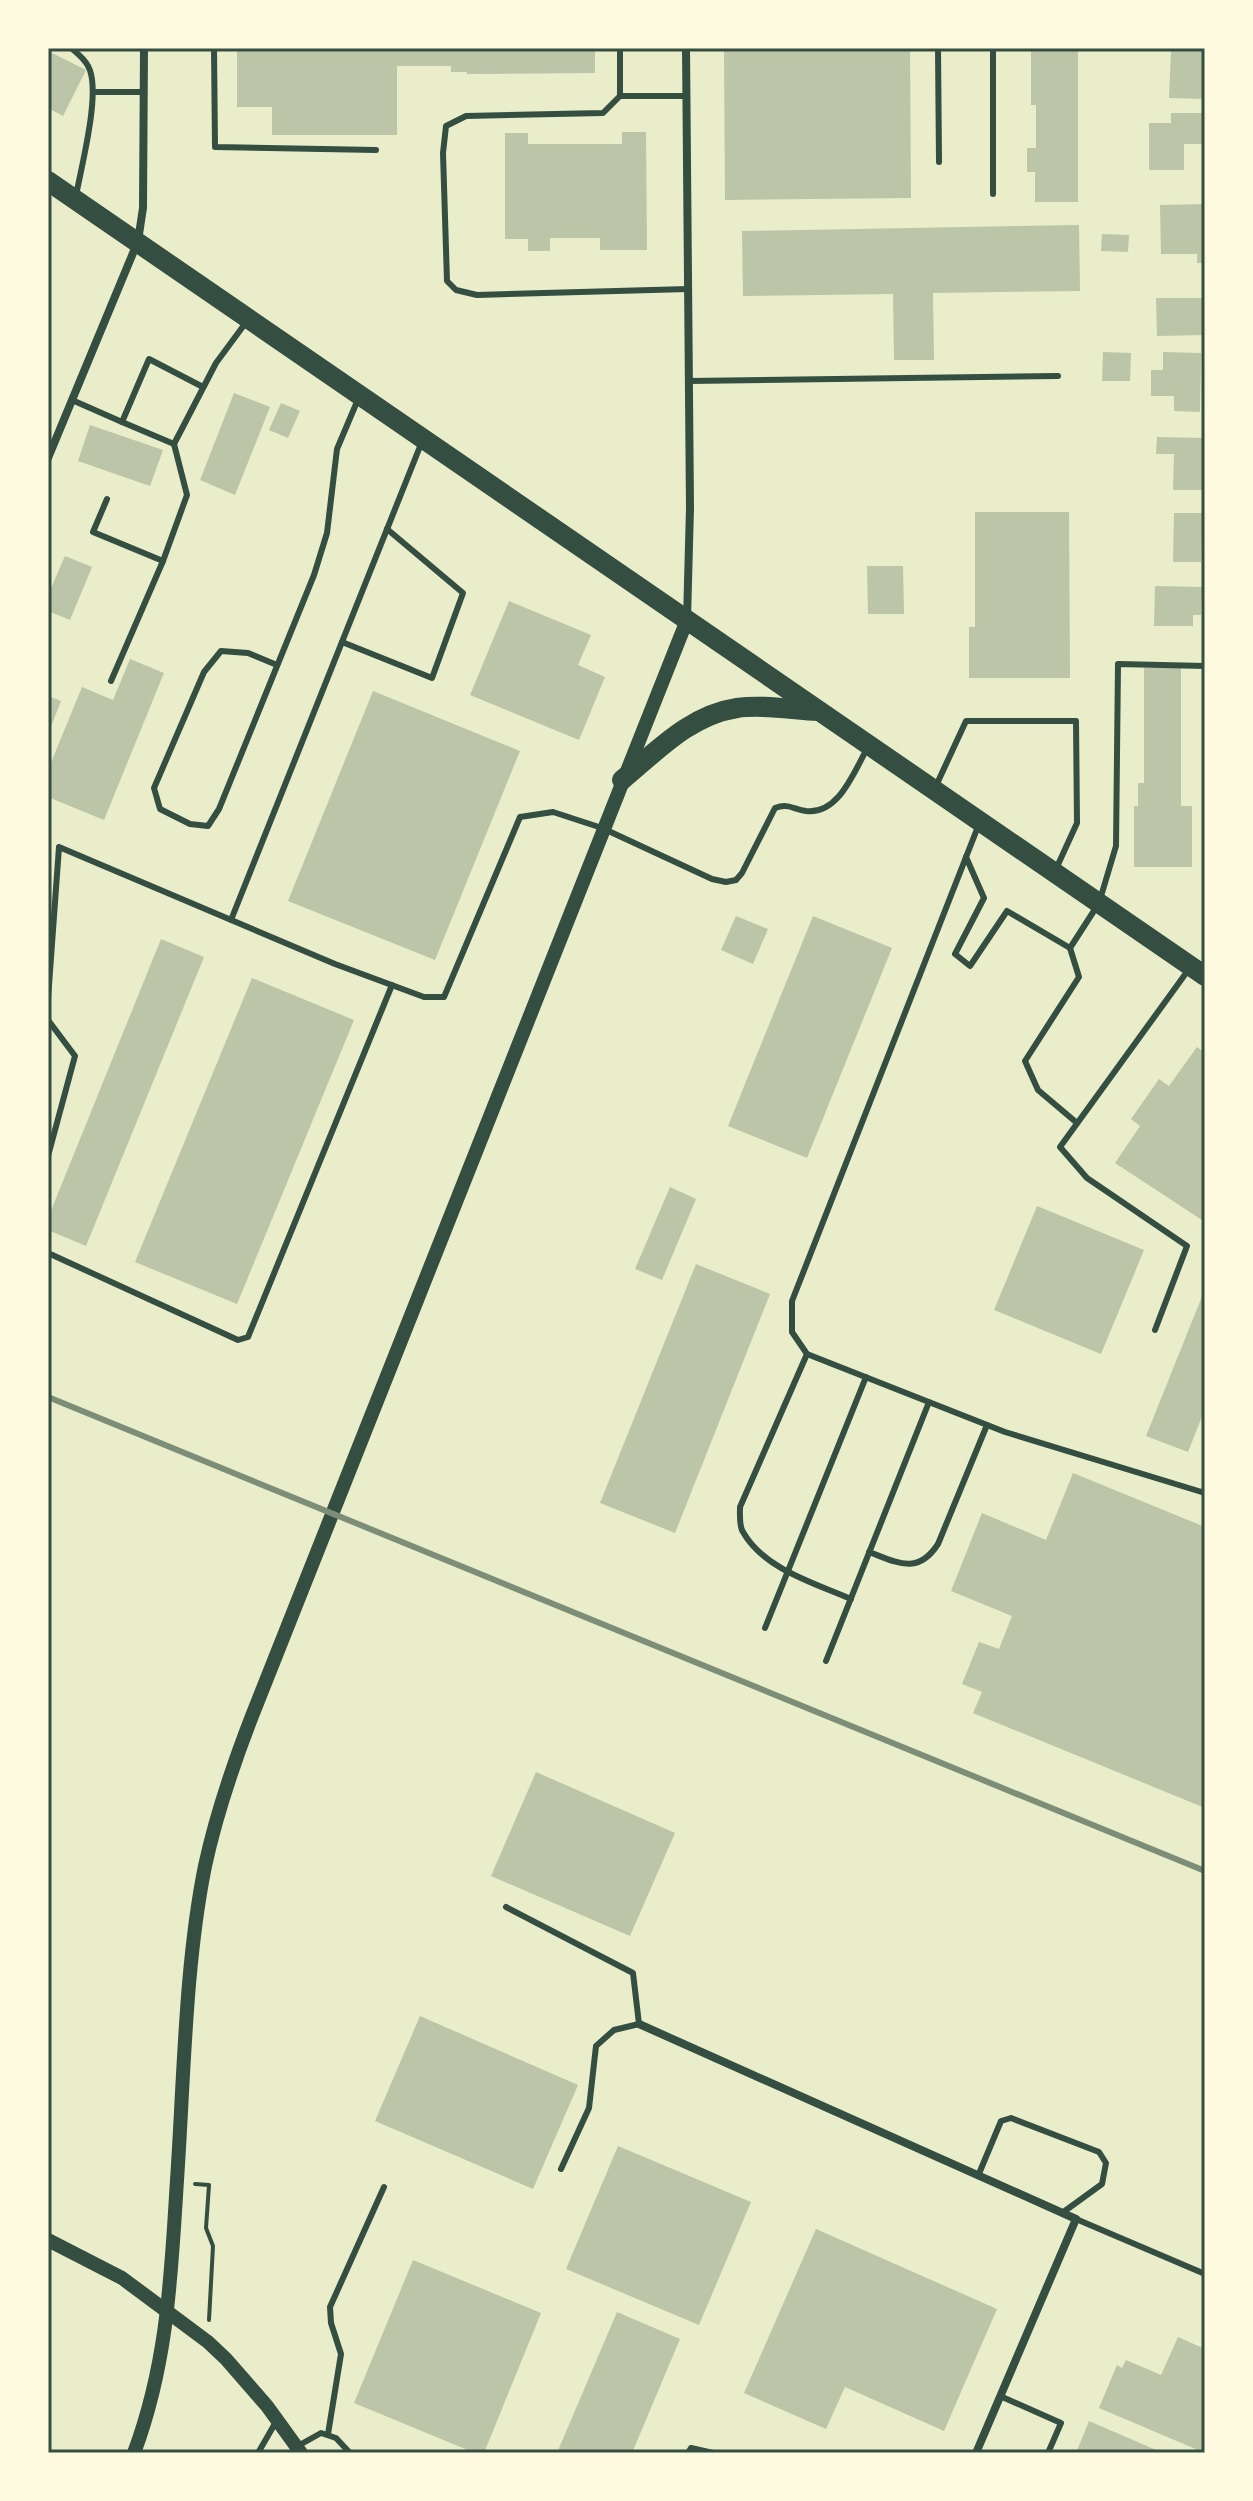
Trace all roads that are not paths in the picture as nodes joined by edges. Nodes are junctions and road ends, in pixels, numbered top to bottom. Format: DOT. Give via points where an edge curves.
graph roads {
  1 [pos="71,48"];
  2 [pos="144,48"];
  3 [pos="214,48"];
  4 [pos="620,48"];
  5 [pos="686,48"];
  6 [pos="938,48"];
  7 [pos="993,48"];
  8 [pos="93,92"];
  9 [pos="144,92"];
  10 [pos="620,96"];
  11 [pos="687,96"];
  12 [pos="376,150"];
  13 [pos="939,162"];
  14 [pos="48,181"];
  15 [pos="993,194"];
  16 [pos="75,199"];
  17 [pos="138,241"];
  18 [pos="688,289"];
  19 [pos="249,318"];
  20 [pos="1058,376"];
  21 [pos="689,381"];
  22 [pos="203,387"];
  23 [pos="360,394"];
  24 [pos="72,400"];
  25 [pos="122,422"];
  26 [pos="423,438"];
  27 [pos="174,444"];
  28 [pos="48,458"];
  29 [pos="107,499"];
  30 [pos="387,529"];
  31 [pos="163,561"];
  32 [pos="687,620"];
  33 [pos="342,642"];
  34 [pos="277,665"];
  35 [pos="1205,666"];
  36 [pos="111,681"];
  37 [pos="820,711"];
  38 [pos="870,745"];
  39 [pos="622,780"];
  40 [pos="934,790"];
  41 [pos="980,821"];
  42 [pos="602,828"];
  43 [pos="966,857"];
  44 [pos="1054,872"];
  45 [pos="1099,903"];
  46 [pos="231,920"];
  47 [pos="1070,948"];
  48 [pos="1198,971"];
  49 [pos="392,985"];
  50 [pos="48,999"];
  51 [pos="48,1020"];
  52 [pos="1077,1123"];
  53 [pos="48,1156"];
  54 [pos="48,1253"];
  55 [pos="1155,1330"];
  56 [pos="807,1354"];
  57 [pos="866,1377"];
  58 [pos="929,1402"];
  59 [pos="987,1425"];
  60 [pos="1205,1493"];
  61 [pos="869,1552"];
  62 [pos="789,1572"];
  63 [pos="851,1599"];
  64 [pos="765,1628"];
  65 [pos="826,1661"];
  66 [pos="506,1907"];
  67 [pos="639,2024"];
  68 [pos="561,2169"];
  69 [pos="978,2176"];
  70 [pos="384,2187"];
  71 [pos="1062,2213"];
  72 [pos="1076,2219"];
  73 [pos="48,2240"];
  74 [pos="1205,2274"];
  75 [pos="1000,2396"];
  76 [pos="277,2420"];
  77 [pos="328,2434"];
  78 [pos="299,2450"];
  79 [pos="134,2453"];
  80 [pos="258,2453"];
  81 [pos="350,2453"];
  82 [pos="688,2453"];
  83 [pos="713,2453"];
  84 [pos="976,2453"];
  85 [pos="1048,2453"];
  1 -- 8 [label="lane" via="90,67"];
  2 -- 9 [label="street"];
  3 -- 12 [label="lane" via="215,147"];
  4 -- 10 [label="lane"];
  5 -- 11 [label="street"];
  6 -- 13 [label="lane"];
  7 -- 15 [label="lane"];
  8 -- 9 [label="lane"];
  8 -- 16 [label="lane"];
  9 -- 17 [label="street"];
  10 -- 11 [label="lane"];
  10 -- 18 [label="lane" via="603,113 466,116 446,126 447,281 456,290 477,295"];
  11 -- 18 [label="street"];
  14 -- 16 [label="main road"];
  16 -- 17 [label="main road"];
  17 -- 19 [label="main road"];
  17 -- 24 [label="street"];
  18 -- 21 [label="street"];
  19 -- 22 [label="lane"];
  19 -- 23 [label="main road"];
  20 -- 21 [label="lane"];
  21 -- 32 [label="street"];
  22 -- 25 [label="lane" via="149,359"];
  22 -- 27 [label="lane"];
  23 -- 26 [label="main road"];
  23 -- 34 [label="lane" via="337,449 327,533"];
  24 -- 25 [label="lane"];
  24 -- 28 [label="street"];
  25 -- 27 [label="lane"];
  26 -- 30 [label="lane"];
  26 -- 32 [label="main road"];
  27 -- 31 [label="lane" via="187,495"];
  29 -- 31 [label="lane" via="93,532"];
  30 -- 33 [label="lane"];
  30 -- 33 [label="lane" via="463,593 432,678"];
  31 -- 36 [label="lane"];
  32 -- 37 [label="main road"];
  32 -- 39 [label="street"];
  33 -- 46 [label="lane"];
  34 -- 34 [label="lane" via="248,653 221,651 204,672 154,788 160,809 190,824 208,826"];
  35 -- 45 [label="lane" via="1118,664 1116,846"];
  37 -- 38 [label="main road"];
  37 -- 39 [label="main road" via="748,707 700,719"];
  38 -- 40 [label="main road"];
  38 -- 42 [label="lane" via="829,805 806,811 775,808 736,880 712,879"];
  39 -- 42 [label="street"];
  40 -- 41 [label="main road"];
  40 -- 44 [label="lane" via="966,721 1076,721 1077,823"];
  41 -- 43 [label="lane"];
  41 -- 44 [label="main road"];
  42 -- 49 [label="lane" via="553,812 520,817 444,997 424,997"];
  42 -- 79 [label="street" via="234,1763 205,1867 192,1963 165,2337"];
  43 -- 47 [label="lane" via="984,898 955,954 970,966 1007,911"];
  43 -- 56 [label="lane" via="792,1301 792,1332"];
  44 -- 45 [label="main road"];
  45 -- 47 [label="lane"];
  45 -- 48 [label="main road"];
  46 -- 49 [label="lane"];
  46 -- 50 [label="lane" via="59,847"];
  47 -- 52 [label="lane" via="1079,977 1025,1061 1038,1090"];
  48 -- 52 [label="lane"];
  49 -- 54 [label="lane" via="248,1337 238,1340"];
  51 -- 53 [label="lane" via="75,1056"];
  52 -- 55 [label="lane" via="1060,1147 1087,1178 1187,1246"];
  56 -- 57 [label="lane"];
  56 -- 62 [label="lane" via="740,1507 742,1530 760,1552"];
  57 -- 58 [label="lane"];
  57 -- 62 [label="lane"];
  58 -- 59 [label="lane"];
  58 -- 61 [label="lane"];
  59 -- 60 [label="lane"];
  59 -- 61 [label="lane" via="929,1557 916,1565 899,1564"];
  61 -- 63 [label="lane"];
  62 -- 63 [label="lane"];
  62 -- 64 [label="lane"];
  63 -- 65 [label="lane"];
  66 -- 67 [label="lane" via="633,1973"];
  67 -- 68 [label="lane" via="614,2030 596,2046 589,2108"];
  67 -- 69 [label="street"];
  69 -- 71 [label="street"];
  69 -- 71 [label="lane" via="1001,2121 1011,2118 1099,2152 1106,2163 1102,2184"];
  70 -- 77 [label="lane" via="330,2307 341,2354"];
  71 -- 72 [label="street"];
  72 -- 74 [label="lane"];
  72 -- 75 [label="street"];
  73 -- 76 [label="street" via="122,2278 208,2342"];
  75 -- 84 [label="street"];
  75 -- 85 [label="lane" via="1061,2423"];
  76 -- 78 [label="street"];
  76 -- 80 [label="lane"];
  77 -- 78 [label="lane" via="321,2433"];
  77 -- 81 [label="lane"];
  82 -- 83 [label="lane" via="691,2448"];
}
